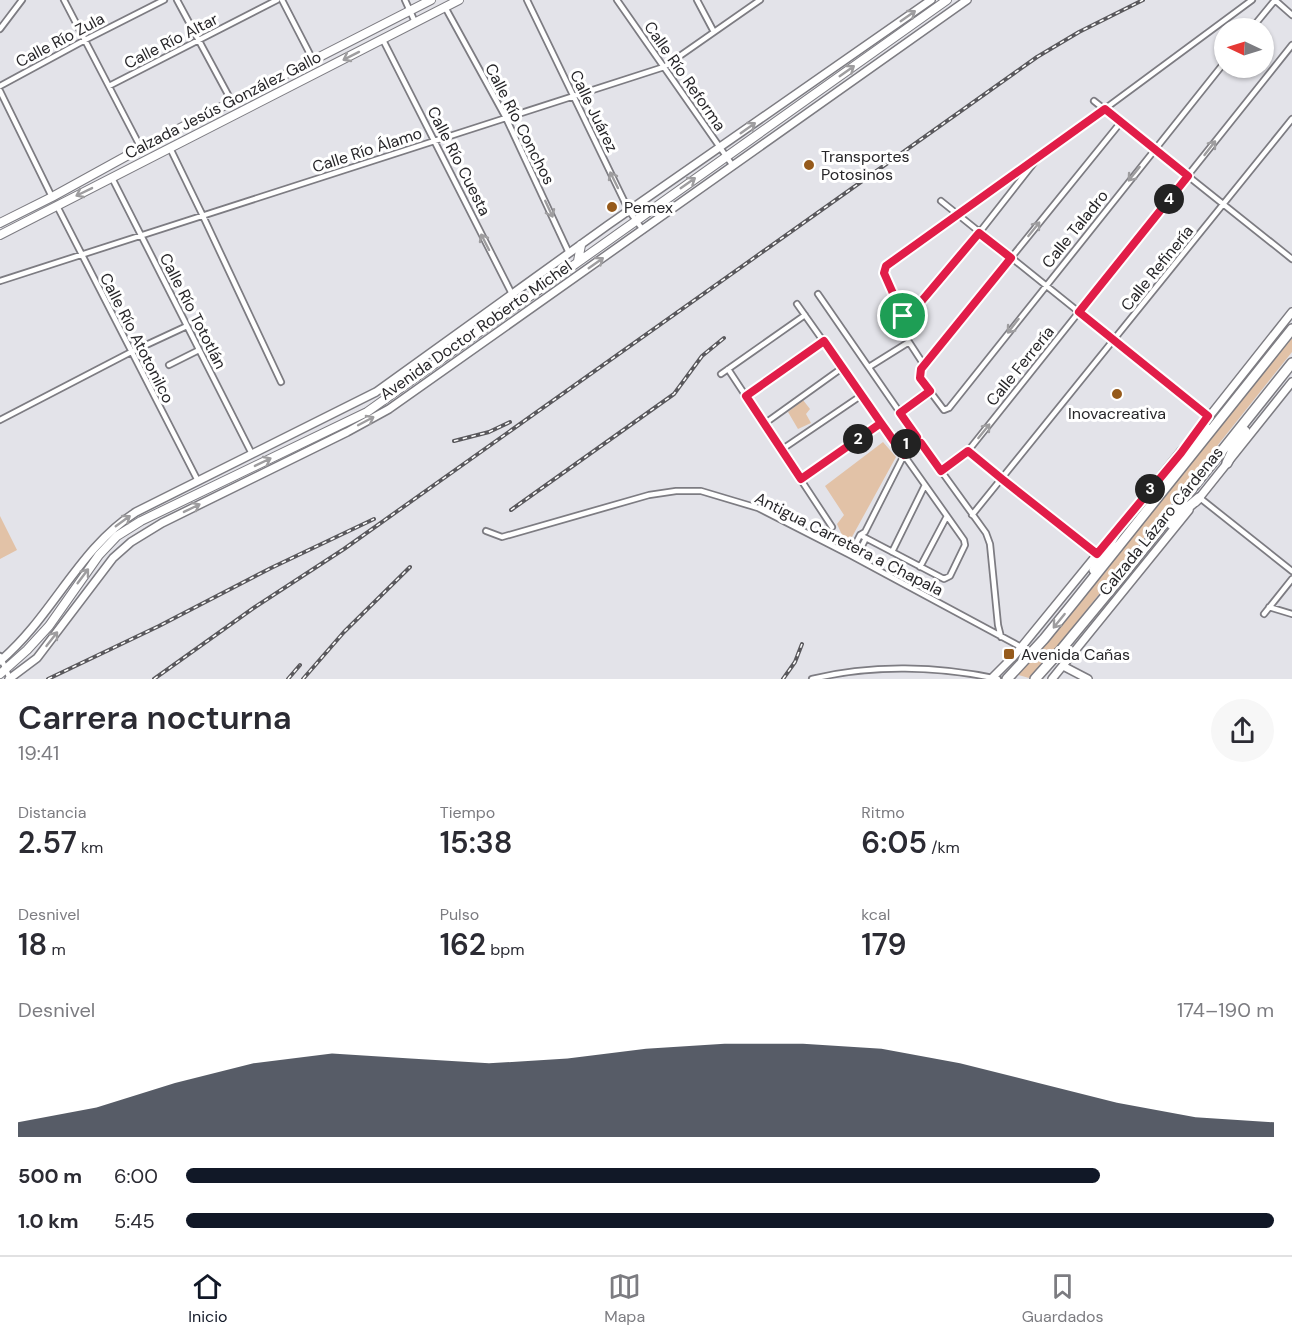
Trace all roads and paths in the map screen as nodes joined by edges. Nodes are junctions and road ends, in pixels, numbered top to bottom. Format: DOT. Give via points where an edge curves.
graph roads {
  1 [pos="22,0"];
  2 [pos="64,0"];
  3 [pos="164,0"];
  4 [pos="177,0"];
  5 [pos="277,0"];
  6 [pos="282,0"];
  7 [pos="405,0"];
  8 [pos="431,0"];
  9 [pos="459,0"];
  10 [pos="527,0"];
  11 [pos="617,0"];
  12 [pos="697,0"];
  13 [pos="760,0"];
  14 [pos="930,0"];
  15 [pos="947,0"];
  16 [pos="967,0"];
  17 [pos="1252,0"];
  18 [pos="1275,0"];
  19 [pos="445,7"];
  20 [pos="934,10"];
  21 [pos="410,11"];
  22 [pos="1292,15"];
  23 [pos="1260,18"];
  24 [pos="416,23"];
  25 [pos="0,29"];
  26 [pos="714,32"];
  27 [pos="85,40"];
  28 [pos="199,40"];
  29 [pos="383,40"];
  30 [pos="1292,45"];
  31 [pos="313,60"];
  32 [pos="664,67"];
  33 [pos="1214,75"];
  34 [pos="0,86"];
  35 [pos="109,87"];
  36 [pos="0,91"];
  37 [pos="574,96"];
  38 [pos="1094,101"];
  39 [pos="232,102"];
  40 [pos="1105,109"];
  41 [pos="506,118"];
  42 [pos="1292,119"];
  43 [pos="1121,122"];
  44 [pos="170,134"];
  45 [pos="434,141"];
  46 [pos="720,147"];
  47 [pos="141,148"];
  48 [pos="170,148"];
  49 [pos="1154,149"];
  50 [pos="726,156"];
  51 [pos="147,159"];
  52 [pos="1036,159"];
  53 [pos="733,166"];
  54 [pos="1188,176"];
  55 [pos="112,178"];
  56 [pos="52,197"];
  57 [pos="941,201"];
  58 [pos="1224,204"];
  59 [pos="56,205"];
  60 [pos="629,211"];
  61 [pos="957,215"];
  62 [pos="203,216"];
  63 [pos="636,220"];
  64 [pos="0,223"];
  65 [pos="643,230"];
  66 [pos="979,233"];
  67 [pos="0,235"];
  68 [pos="142,236"];
  69 [pos="581,245"];
  70 [pos="570,253"];
  71 [pos="81,255"];
  72 [pos="1011,258"];
  73 [pos="1292,259"];
  74 [pos="578,261"];
  75 [pos="0,281"];
  76 [pos="1045,285"];
  77 [pos="512,294"];
  78 [pos="818,294"];
  79 [pos="519,304"];
  80 [pos="797,304"];
  81 [pos="1079,312"];
  82 [pos="1292,312"];
  83 [pos="525,313"];
  84 [pos="805,315"];
  85 [pos="187,326"];
  86 [pos="1292,329"];
  87 [pos="1113,340"];
  88 [pos="824,341"];
  89 [pos="1279,345"];
  90 [pos="199,350"];
  91 [pos="131,352"];
  92 [pos="1292,364"];
  93 [pos="168,365"];
  94 [pos="924,365"];
  95 [pos="869,367"];
  96 [pos="842,368"];
  97 [pos="728,369"];
  98 [pos="721,374"];
  99 [pos="281,382"];
  100 [pos="1292,382"];
  101 [pos="930,391"];
  102 [pos="862,395"];
  103 [pos="746,396"];
  104 [pos="900,413"];
  105 [pos="1208,416"];
  106 [pos="0,420"];
  107 [pos="881,423"];
  108 [pos="764,424"];
  109 [pos="302,430"];
  110 [pos="917,437"];
  111 [pos="307,441"];
  112 [pos="921,443"];
  113 [pos="899,449"];
  114 [pos="781,450"];
  115 [pos="968,451"];
  116 [pos="1181,453"];
  117 [pos="252,454"];
  118 [pos="904,455"];
  119 [pos="1227,463"];
  120 [pos="941,471"];
  121 [pos="801,479"];
  122 [pos="1002,479"];
  123 [pos="226,480"];
  124 [pos="198,482"];
  125 [pos="925,485"];
  126 [pos="230,490"];
  127 [pos="1199,498"];
  128 [pos="972,515"];
  129 [pos="947,516"];
  130 [pos="832,527"];
  131 [pos="1119,528"];
  132 [pos="486,531"];
  133 [pos="862,534"];
  134 [pos="866,538"];
  135 [pos="892,552"];
  136 [pos="1097,554"];
  137 [pos="850,555"];
  138 [pos="856,558"];
  139 [pos="920,567"];
  140 [pos="1292,571"];
  141 [pos="1122,576"];
  142 [pos="1292,579"];
  143 [pos="1074,602"];
  144 [pos="1269,607"];
  145 [pos="1264,614"];
  146 [pos="1292,614"];
  147 [pos="1001,637"];
  148 [pos="1021,648"];
  149 [pos="1,659"];
  150 [pos="1063,666"];
  151 [pos="3,672"];
  152 [pos="1038,676"];
  153 [pos="10,679"];
  154 [pos="812,679"];
  155 [pos="994,679"];
  156 [pos="1007,679"];
  157 [pos="1052,679"];
  158 [pos="1088,679"];
  1 -- 25 [label="street"];
  2 -- 27 [label="street"];
  3 -- 27 [label="street, Calle Río Zula"];
  4 -- 28 [label="street"];
  5 -- 28 [label="street, Calle Río Altar"];
  6 -- 31 [label="street"];
  7 -- 21 [label="street"];
  8 -- 21 [label="main road, Calzada Jesús González Gallo"];
  9 -- 19 [label="main road, Calzada Jesús González Gallo"];
  10 -- 37 [label="street, Calle Juárez"];
  11 -- 32 [label="street, Calle Río Reforma"];
  12 -- 26 [label="street"];
  13 -- 26 [label="street, Calle Río Álamo"];
  14 -- 20 [label="street"];
  46 -- 14 [label="main road, Avenida Doctor Roberto Michel, one-way"];
  15 -- 20 [label="main road, Avenida Doctor Roberto Michel"];
  16 -- 53 [label="main road, Avenida Doctor Roberto Michel"];
  17 -- 40 [label="street"];
  18 -- 22 [label="street"];
  18 -- 23 [label="street"];
  19 -- 24 [label="main road, Calzada Jesús González Gallo"];
  19 -- 41 [label="street, Calle Río Conchos"];
  50 -- 20 [label="main road, Avenida Doctor Roberto Michel, one-way"];
  21 -- 24 [label="street"];
  21 -- 31 [label="main road, Calzada Jesús González Gallo"];
  24 -- 29 [label="main road, Calzada Jesús González Gallo"];
  26 -- 32 [label="street, Calle Río Álamo"];
  27 -- 34 [label="street, Calle Río Zula"];
  27 -- 35 [label="street"];
  28 -- 35 [label="street, Calle Río Altar"];
  28 -- 39 [label="street"];
  29 -- 45 [label="street, Calle Río Cuesta"];
  29 -- 48 [label="main road, Calzada Jesús González Gallo, one-way"];
  54 -- 30 [label="street, Calle Ferrería, one-way"];
  31 -- 39 [label="main road, Calzada Jesús González Gallo"];
  32 -- 37 [label="street, Calle Río Álamo"];
  32 -- 46 [label="street, Calle Río Reforma"];
  33 -- 49 [label="street, Calle Taladro"];
  35 -- 47 [label="street"];
  36 -- 56 [label="street"];
  37 -- 41 [label="street, Calle Río Álamo"];
  60 -- 37 [label="street, Calle Juárez, one-way"];
  38 -- 40 [label="street"];
  39 -- 44 [label="main road, Calzada Jesús González Gallo"];
  40 -- 43 [label="street"];
  40 -- 52 [label="street"];
  41 -- 45 [label="street, Calle Río Álamo"];
  41 -- 70 [label="street, Calle Río Conchos, one-way"];
  42 -- 58 [label="street, Calle Refinería"];
  43 -- 49 [label="street"];
  72 -- 43 [label="street, one-way"];
  44 -- 47 [label="main road, Calzada Jesús González Gallo"];
  44 -- 51 [label="main road"];
  45 -- 62 [label="street, Calle Río Álamo"];
  77 -- 45 [label="street, Calle Río Cuesta, one-way"];
  46 -- 50 [label="street, Calle Río Reforma"];
  46 -- 60 [label="main road, Avenida Doctor Roberto Michel"];
  47 -- 56 [label="main road, Calzada Jesús González Gallo"];
  48 -- 51 [label="main road, Calzada Jesús González Gallo"];
  48 -- 62 [label="street"];
  49 -- 54 [label="street"];
  49 -- 76 [label="street, Calle Taladro, one-way"];
  50 -- 53 [label="street, Calle Río Reforma"];
  63 -- 50 [label="main road, Avenida Doctor Roberto Michel, one-way"];
  51 -- 55 [label="main road, Calzada Jesús González Gallo"];
  52 -- 61 [label="street"];
  52 -- 66 [label="street"];
  53 -- 65 [label="main road, Avenida Doctor Roberto Michel"];
  54 -- 58 [label="street"];
  54 -- 81 [label="street, Calle Ferrería"];
  55 -- 59 [label="main road, Calzada Jesús González Gallo, one-way"];
  55 -- 68 [label="street, Calle Río Tototlán"];
  56 -- 64 [label="main road, Calzada Jesús González Gallo"];
  57 -- 61 [label="street"];
  58 -- 73 [label="street"];
  58 -- 87 [label="street, Calle Refinería"];
  59 -- 67 [label="main road, Calzada Jesús González Gallo"];
  59 -- 71 [label="street, Calle Río Atotonilco"];
  60 -- 63 [label="street, Calle Juárez"];
  60 -- 69 [label="main road, Avenida Doctor Roberto Michel"];
  61 -- 66 [label="street"];
  61 -- 66 [label="street" via="885,268 901,314 909,316"];
  62 -- 68 [label="street, Calle Río Álamo"];
  62 -- 99 [label="street"];
  63 -- 65 [label="street, Calle Juárez"];
  63 -- 74 [label="main road, Avenida Doctor Roberto Michel"];
  83 -- 65 [label="main road, Avenida Doctor Roberto Michel, one-way"];
  66 -- 72 [label="street"];
  68 -- 71 [label="street, Calle Río Álamo"];
  68 -- 85 [label="street, Calle Río Tototlán"];
  69 -- 70 [label="main road, Avenida Doctor Roberto Michel"];
  69 -- 74 [label="main road"];
  70 -- 77 [label="main road, Avenida Doctor Roberto Michel"];
  71 -- 75 [label="street, Calle Río Álamo"];
  71 -- 91 [label="street, Calle Río Atotonilco"];
  72 -- 76 [label="street"];
  72 -- 94 [label="street"];
  74 -- 79 [label="main road, Avenida Doctor Roberto Michel"];
  76 -- 81 [label="street"];
  76 -- 101 [label="street, Calle Taladro, one-way" via="946,410"];
  77 -- 109 [label="main road, Avenida Doctor Roberto Michel" via="376,392"];
  78 -- 95 [label="street"];
  79 -- 83 [label="main road"];
  79 -- 111 [label="main road, Avenida Doctor Roberto Michel" via="367,412"];
  80 -- 84 [label="street"];
  81 -- 87 [label="street"];
  115 -- 81 [label="street, Calle Ferrería, one-way"];
  82 -- 105 [label="main road, Calzada Lázaro Cárdenas"];
  126 -- 83 [label="main road, Avenida Doctor Roberto Michel, one-way" via="389,409"];
  84 -- 88 [label="street"];
  84 -- 97 [label="street"];
  85 -- 90 [label="street, Calle Río Tototlán"];
  85 -- 91 [label="street"];
  86 -- 89 [label="highway, Calzada Lázaro Cárdenas"];
  87 -- 105 [label="street"];
  87 -- 122 [label="street, Calle Refinería"];
  88 -- 96 [label="street"];
  88 -- 103 [label="street"];
  89 -- 116 [label="highway" via="1266,354 1204,431"];
  89 -- 143 [label="highway, Calzada Lázaro Cárdenas"];
  90 -- 93 [label="street"];
  90 -- 117 [label="street, Calle Río Tototlán"];
  91 -- 106 [label="street"];
  91 -- 124 [label="street, Calle Río Atotonilco"];
  92 -- 119 [label="highway" via="1238,440"];
  92 -- 141 [label="highway, Calzada Lázaro Cárdenas"];
  94 -- 95 [label="street" via="909,342"];
  94 -- 101 [label="street" via="920,378"];
  95 -- 104 [label="street"];
  96 -- 102 [label="street"];
  96 -- 108 [label="street"];
  97 -- 98 [label="street"];
  97 -- 103 [label="street"];
  100 -- 119 [label="main road, Calzada Lázaro Cárdenas"];
  101 -- 104 [label="street"];
  102 -- 107 [label="street"];
  102 -- 114 [label="street"];
  103 -- 108 [label="street"];
  104 -- 110 [label="street"];
  105 -- 116 [label="main road, Calzada Lázaro Cárdenas"];
  107 -- 113 [label="street"];
  107 -- 121 [label="street"];
  108 -- 114 [label="street"];
  109 -- 111 [label="main road"];
  109 -- 117 [label="main road, Avenida Doctor Roberto Michel"];
  110 -- 112 [label="street"];
  110 -- 113 [label="street"];
  123 -- 111 [label="main road, Avenida Doctor Roberto Michel, one-way"];
  112 -- 118 [label="street"];
  112 -- 120 [label="street"];
  113 -- 118 [label="street"];
  114 -- 121 [label="street"];
  115 -- 120 [label="street, Calle Ferrería"];
  115 -- 122 [label="street"];
  116 -- 131 [label="main road, Calzada Lázaro Cárdenas"];
  117 -- 124 [label="main road, Avenida Doctor Roberto Michel"];
  118 -- 125 [label="street"];
  118 -- 133 [label="street"];
  119 -- 127 [label="main road, Calzada Lázaro Cárdenas"];
  120 -- 128 [label="street"];
  121 -- 130 [label="street"];
  122 -- 128 [label="street, Calle Refinería"];
  122 -- 136 [label="street"];
  123 -- 126 [label="main road"];
  151 -- 123 [label="main road, Avenida Doctor Roberto Michel, one-way" via="49,626 117,536"];
  149 -- 124 [label="main road, Avenida Doctor Roberto Michel, one-way" via="33,629 90,552 112,529 136,512"];
  125 -- 129 [label="street"];
  125 -- 135 [label="street"];
  153 -- 126 [label="main road, Avenida Doctor Roberto Michel, one-way" via="37,658 113,558 131,542"];
  127 -- 140 [label="street"];
  127 -- 141 [label="highway"];
  127 -- 150 [label="main road, Calzada Lázaro Cárdenas"];
  128 -- 147 [label="street" via="990,540"];
  129 -- 139 [label="street"];
  129 -- 139 [label="street" via="965,545 950,576 942,579"];
  131 -- 136 [label="main road, Calzada Lázaro Cárdenas"];
  131 -- 143 [label="highway"];
  132 -- 137 [label="street, Antigua Carretera a Chapala" via="502,537 649,495 702,490 758,508"];
  133 -- 134 [label="street"];
  133 -- 137 [label="street"];
  134 -- 135 [label="street"];
  134 -- 138 [label="street"];
  135 -- 139 [label="street"];
  136 -- 148 [label="main road, Calzada Lázaro Cárdenas"];
  137 -- 138 [label="street, Antigua Carretera a Chapala"];
  138 -- 147 [label="street, Antigua Carretera a Chapala"];
  141 -- 152 [label="highway, Calzada Lázaro Cárdenas"];
  142 -- 144 [label="street"];
  143 -- 156 [label="highway, Calzada Lázaro Cárdenas, one-way"];
  144 -- 145 [label="street"];
  144 -- 146 [label="street"];
  147 -- 148 [label="street, Antigua Carretera a Chapala"];
  148 -- 155 [label="main road, Calzada Lázaro Cárdenas"];
  149 -- 151 [label="street"];
  150 -- 157 [label="main road, Calzada Lázaro Cárdenas"];
  150 -- 158 [label="main road"];
  151 -- 153 [label="street"];
  154 -- 155 [label="street" via="842,673 928,669"];
}
